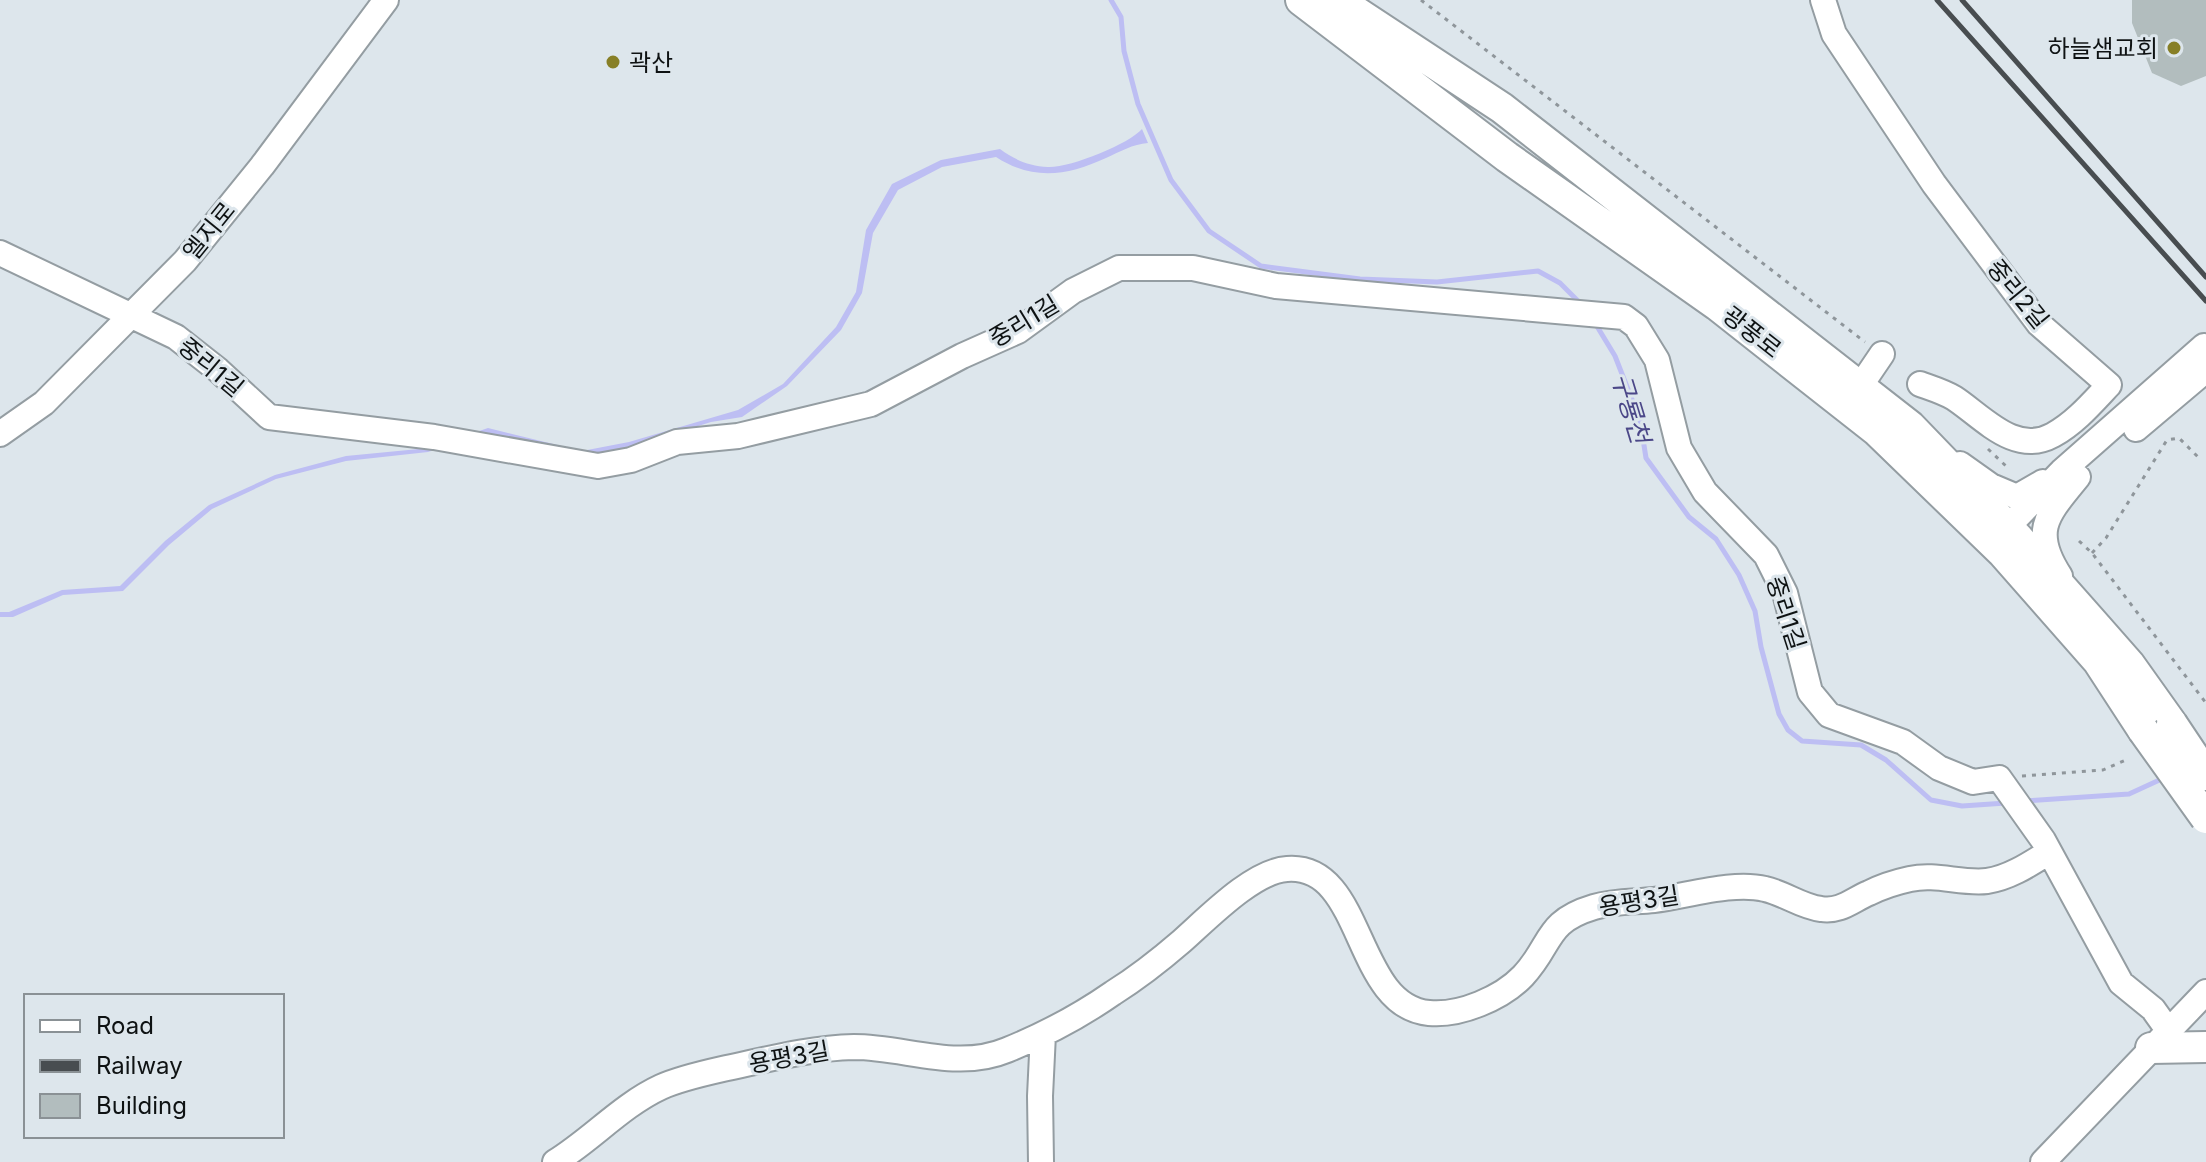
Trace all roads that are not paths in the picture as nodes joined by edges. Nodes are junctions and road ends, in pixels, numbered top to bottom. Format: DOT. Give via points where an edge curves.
graph roads {
  1 [pos="386,0"];
  2 [pos="1301,0"];
  3 [pos="1338,0"];
  4 [pos="1823,0"];
  5 [pos="0,253"];
  6 [pos="131,316"];
  7 [pos="1882,354"];
  8 [pos="2205,358"];
  9 [pos="1920,384"];
  10 [pos="1861,385"];
  11 [pos="1910,426"];
  12 [pos="0,434"];
  13 [pos="2070,474"];
  14 [pos="2005,540"];
  15 [pos="2094,624"];
  16 [pos="2157,727"];
  17 [pos="2206,775"];
  18 [pos="2206,818"];
  19 [pos="2049,852"];
  20 [pos="2206,992"];
  21 [pos="1043,1034"];
  22 [pos="2159,1039"];
  23 [pos="2206,1047"];
  24 [pos="555,1162"];
  25 [pos="1041,1162"];
  26 [pos="2043,1162"];
  1 -- 6 [label="street, 엘지로" via="262,166 185,261"];
  2 -- 14 [label="main road, 광풍로" via="1507,157 1742,324"];
  3 -- 10 [label="main road, 광풍로" via="1502,108"];
  4 -- 9 [label="street, 중리2길" via="1834,34 1963,222 2039,324 2109,385 2051,436 2027,441 2009,437 1953,397"];
  5 -- 6 [label="street, 중리1길"];
  6 -- 12 [label="street, 엘지로" via="44,403"];
  6 -- 19 [label="street, 중리1길" via="176,337 269,417 434,437 598,466 677,442 738,436 871,404 1018,331 1073,291 1119,268 1193,268 1276,286 1624,317 1636,326 1657,360 1685,459 1705,492 1773,568 1785,593 1810,692 1829,715 1903,742 1939,768 1973,782 1999,778"];
  7 -- 10 [label="street"];
  8 -- 13 [label="street"];
  10 -- 11 [label="main road, 광풍로"];
  11 -- 13 [label="street" via="1991,486 2017,497"];
  11 -- 14 [label="main road, 광풍로"];
  13 -- 14 [label="street"];
  13 -- 15 [label="street" via="2043,535 2051,562"];
  14 -- 15 [label="main road, 광풍로"];
  14 -- 16 [label="main road, 광풍로" via="2098,661"];
  15 -- 16 [label="main road, 광풍로" via="2130,665"];
  16 -- 17 [label="main road, bridge"];
  16 -- 18 [label="main road, bridge"];
  19 -- 21 [label="street, 용평3길" via="1986,881 1911,878 1847,906 1824,910 1763,888 1593,907 1553,928 1526,973 1509,988 1456,1011 1429,1013 1406,1007 1392,994 1324,880 1286,868 1256,880 1125,985"];
  19 -- 22 [label="street" via="2121,983 2153,1009"];
  20 -- 22 [label="street"];
  21 -- 24 [label="street, 용평3길" via="984,1057 849,1047 715,1071 659,1088"];
  21 -- 25 [label="street"];
  22 -- 23 [label="main road"];
  22 -- 26 [label="street"];
}
